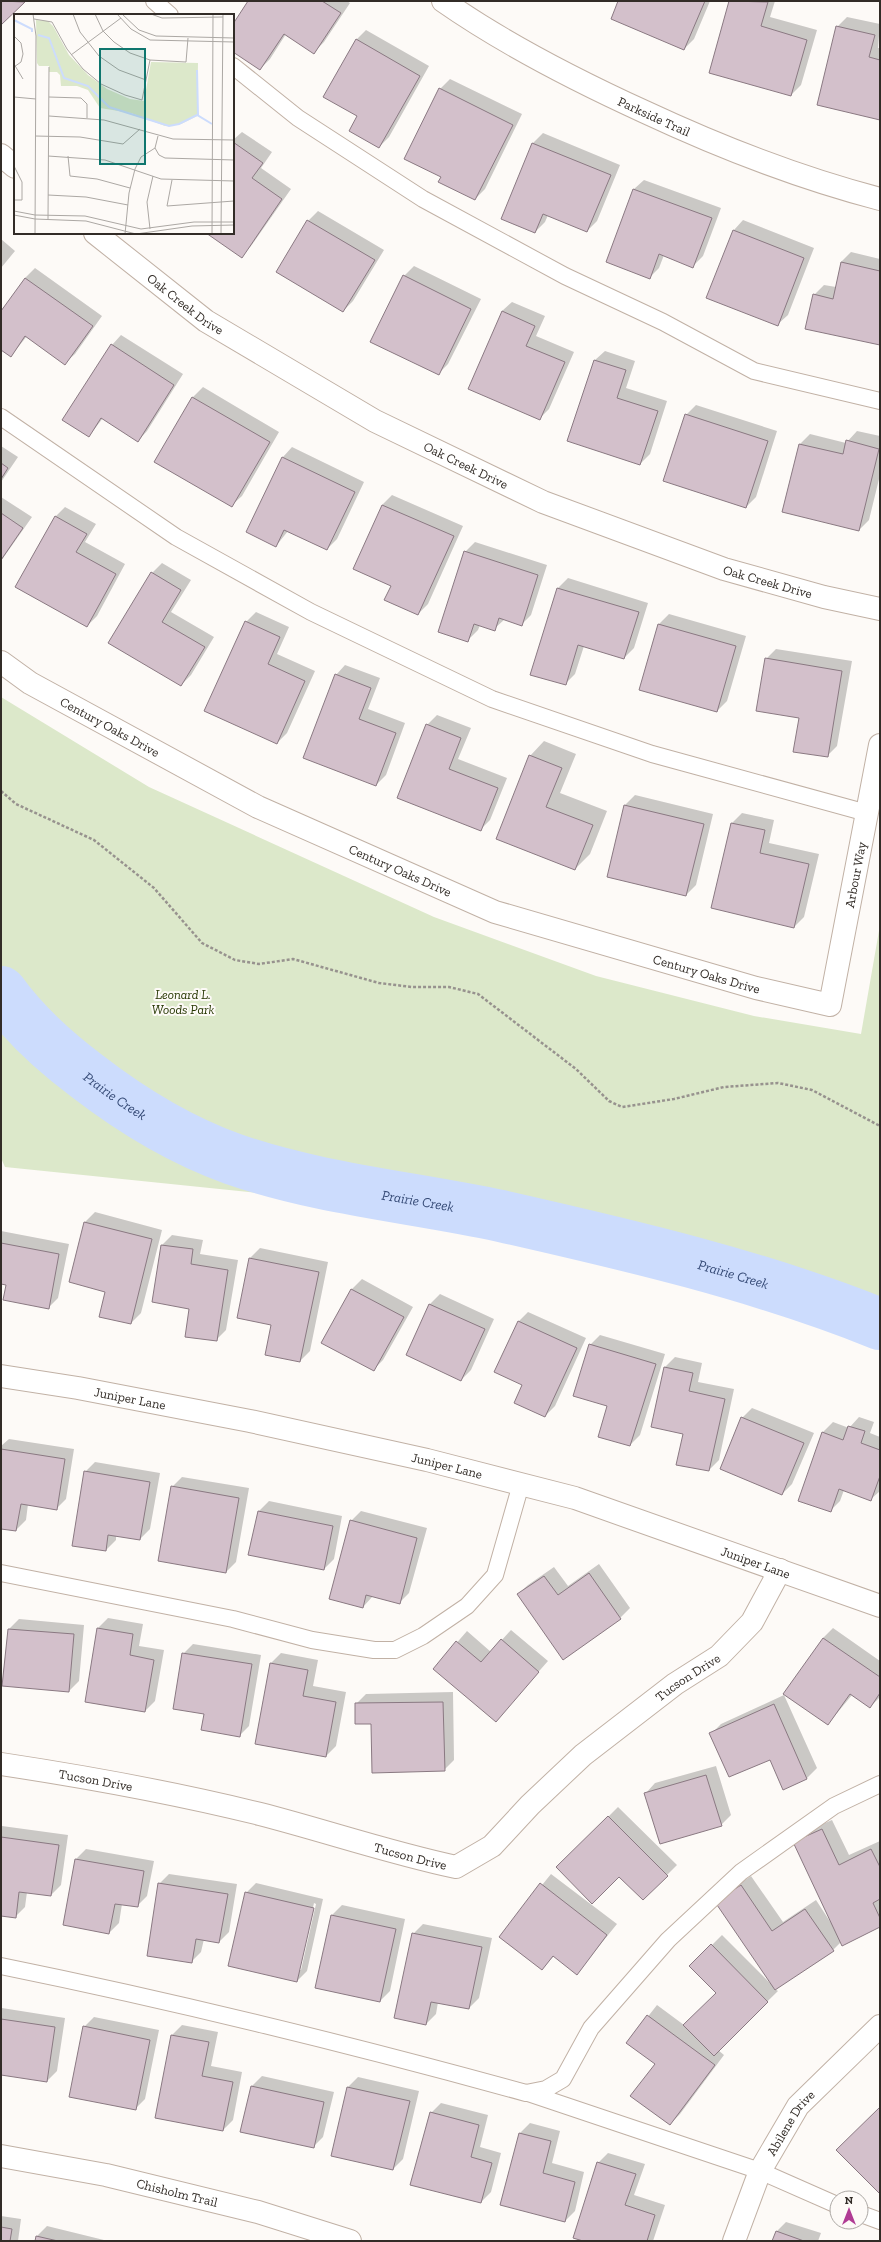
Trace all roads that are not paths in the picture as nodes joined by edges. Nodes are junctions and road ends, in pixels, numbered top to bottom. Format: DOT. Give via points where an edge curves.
graph roads {
  1 [pos="154,1"];
  2 [pos="443,1"];
  3 [pos="169,14"];
  4 [pos="234,67"];
  5 [pos="1,154"];
  6 [pos="14,166"];
  7 [pos="880,200"];
  8 [pos="96,234"];
  9 [pos="880,401"];
  10 [pos="1,417"];
  11 [pos="880,609"];
  12 [pos="1,662"];
  13 [pos="880,745"];
  14 [pos="872,801"];
  15 [pos="830,1005"];
  16 [pos="1,1376"];
  17 [pos="521,1484"];
  18 [pos="780,1570"];
  19 [pos="1,1573"];
  20 [pos="880,1606"];
  21 [pos="1,1764"];
  22 [pos="880,1784"];
  23 [pos="1,1966"];
  24 [pos="880,2026"];
  25 [pos="526,2093"];
  26 [pos="1,2156"];
  27 [pos="760,2171"];
  28 [pos="829,2201"];
  29 [pos="869,2217"];
  30 [pos="880,2221"];
  31 [pos="350,2241"];
  32 [pos="734,2241"];
  1 -- 3 [label="lane"];
  2 -- 7 [label="street, Parkside Trail" via="519,49 591,88 716,145"];
  4 -- 9 [label="lane" via="298,118 423,199 564,276 663,322 754,371"];
  5 -- 6 [label="street"];
  8 -- 11 [label="street, Oak Creek Drive" via="206,321 375,421 529,495 724,569 824,597"];
  10 -- 14 [label="lane" via="176,537 311,612 492,699 652,754"];
  12 -- 15 [label="street, Century Oaks Drive" via="30,683 258,807 495,912 756,988"];
  13 -- 14 [label="street, Arbour Way"];
  14 -- 15 [label="street, Arbour Way"];
  16 -- 17 [label="street, Juniper Lane" via="250,1421 427,1460"];
  17 -- 18 [label="street, Juniper Lane" via="575,1498"];
  17 -- 19 [label="lane" via="495,1575 467,1606 422,1636 395,1650 374,1650 312,1640 233,1619"];
  18 -- 20 [label="street, Juniper Lane"];
  18 -- 21 [label="street, Tucson Drive" via="752,1622 719,1656 675,1684 583,1755 530,1805 492,1846 456,1867 400,1855 350,1838 258,1814 72,1775"];
  22 -- 25 [label="lane" via="834,1806 741,1872 668,1940 591,2028 563,2079 546,2089"];
  23 -- 25 [label="lane" via="151,1997 310,2035"];
  24 -- 27 [label="street, Abilene Drive" via="798,2106"];
  25 -- 27 [label="lane"];
  26 -- 31 [label="street, Chisholm Trail" via="114,2176 258,2212"];
  27 -- 28 [label="lane"];
  27 -- 32 [label="street, Abilene Drive"];
  29 -- 30 [label="lane"];
}
